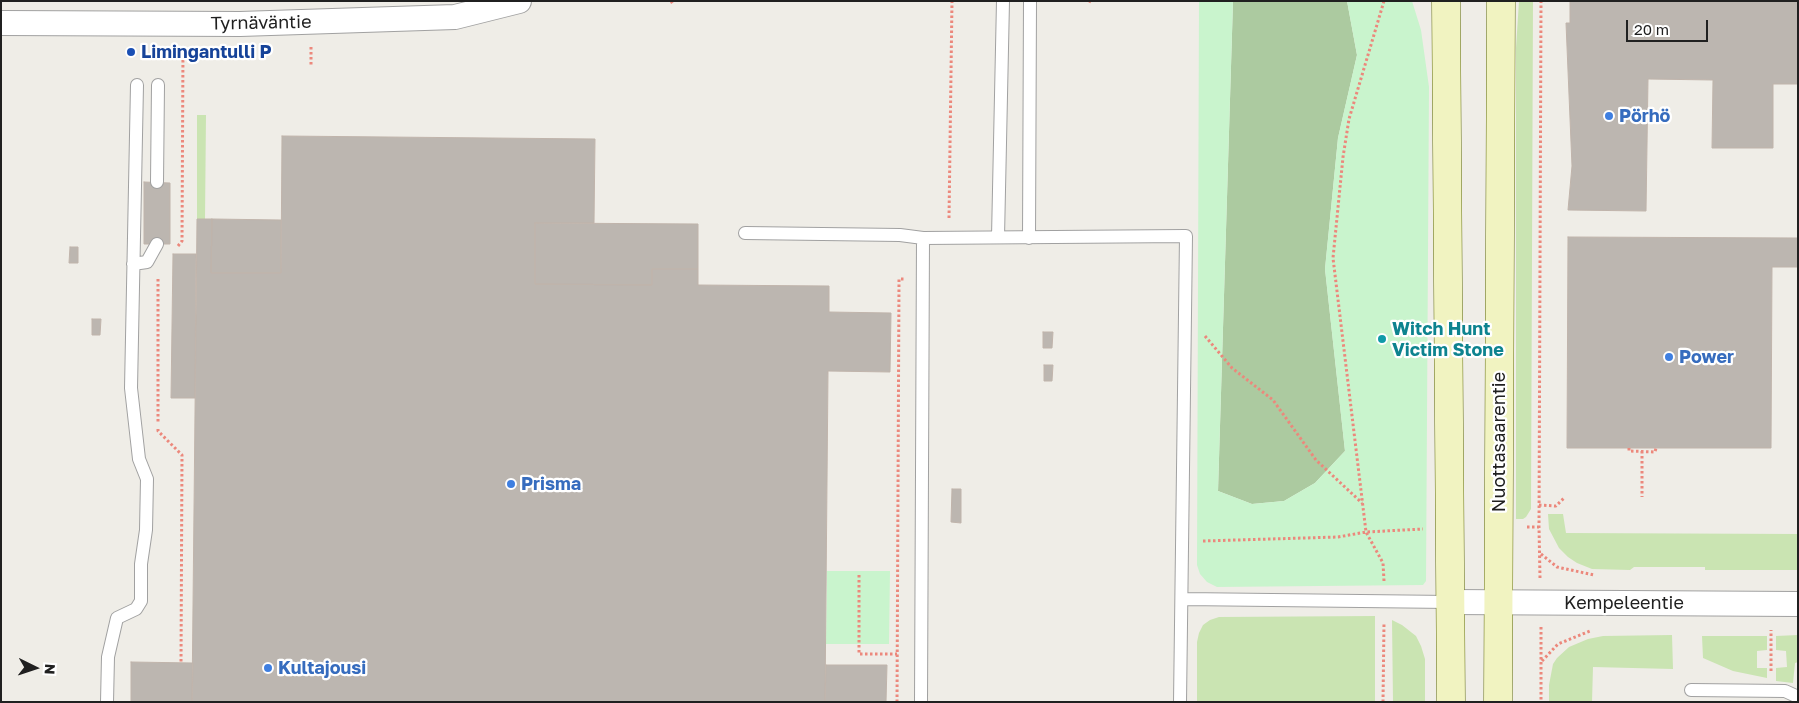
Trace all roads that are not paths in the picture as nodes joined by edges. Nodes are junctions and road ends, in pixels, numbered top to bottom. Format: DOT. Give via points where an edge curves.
graph roads {
  1 [pos="518,1"];
  2 [pos="1003,1"];
  3 [pos="1030,1"];
  4 [pos="1446,1"];
  5 [pos="1501,1"];
  6 [pos="1,23"];
  7 [pos="137,85"];
  8 [pos="158,85"];
  9 [pos="157,182"];
  10 [pos="745,233"];
  11 [pos="998,237"];
  12 [pos="922,238"];
  13 [pos="1029,238"];
  14 [pos="157,244"];
  15 [pos="133,264"];
  16 [pos="1182,599"];
  17 [pos="1450,602"];
  18 [pos="1498,603"];
  19 [pos="1798,604"];
  20 [pos="1691,690"];
  21 [pos="1798,697"];
  22 [pos="107,702"];
  23 [pos="922,702"];
  24 [pos="1180,702"];
  25 [pos="1451,702"];
  26 [pos="1498,702"];
  1 -- 6 [label="street, Tyrnäväntie" via="455,18 310,23"];
  2 -- 11 [label="lane"];
  3 -- 13 [label="lane"];
  4 -- 17 [label="main road"];
  5 -- 18 [label="main road, Nuottasaarentie"];
  7 -- 15 [label="lane"];
  8 -- 9 [label="lane"];
  10 -- 12 [label="lane"];
  11 -- 12 [label="lane"];
  11 -- 13 [label="lane"];
  12 -- 23 [label="lane"];
  13 -- 16 [label="lane" via="1186,236"];
  14 -- 15 [label="lane" via="147,262"];
  15 -- 22 [label="lane" via="131,388 139,459 147,479 146,530 141,564 141,601 136,609 117,618 108,657"];
  16 -- 17 [label="lane"];
  16 -- 24 [label="lane"];
  17 -- 18 [label="street, Kempeleentie"];
  17 -- 25 [label="main road"];
  18 -- 19 [label="street, Kempeleentie"];
  18 -- 26 [label="main road, Nuottasaarentie"];
  20 -- 21 [label="lane" via="1785,691"];
}
